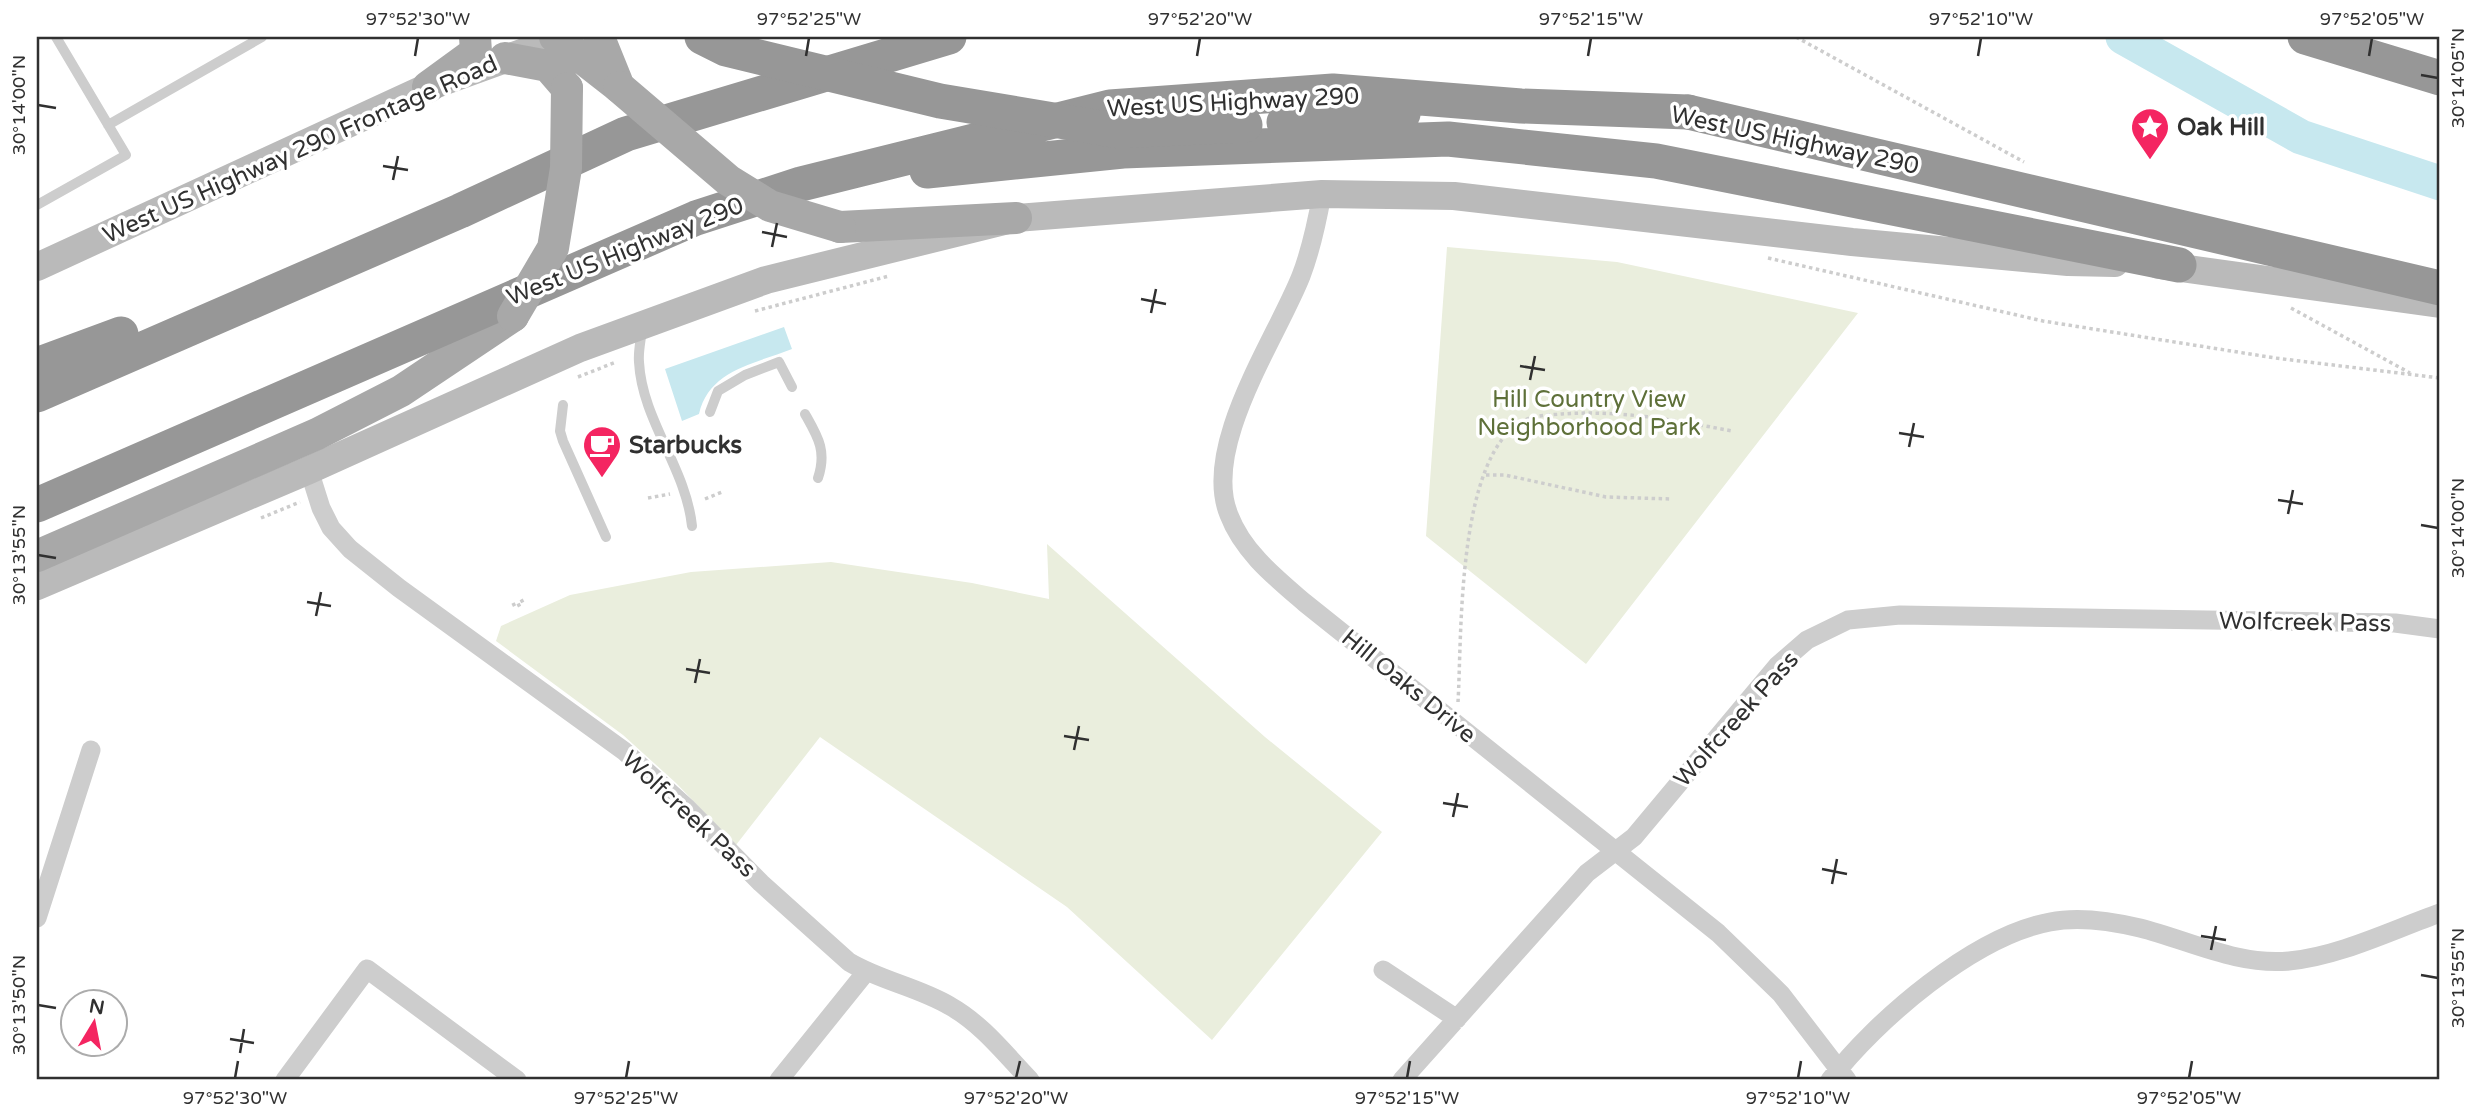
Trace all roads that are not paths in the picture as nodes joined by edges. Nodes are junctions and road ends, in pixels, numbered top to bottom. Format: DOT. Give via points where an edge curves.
graph roads {
  1 [pos="56,37"];
  2 [pos="262,37"];
  3 [pos="475,37"];
  4 [pos="560,37"];
  5 [pos="601,37"];
  6 [pos="702,37"];
  7 [pos="949,37"];
  8 [pos="2305,37"];
  9 [pos="2354,37"];
  10 [pos="505,58"];
  11 [pos="2440,62"];
  12 [pos="2440,78"];
  13 [pos="619,87"];
  14 [pos="428,88"];
  15 [pos="567,88"];
  16 [pos="1521,106"];
  17 [pos="108,125"];
  18 [pos="801,184"];
  19 [pos="1322,194"];
  20 [pos="37,205"];
  21 [pos="460,211"];
  22 [pos="1016,218"];
  23 [pos="2179,265"];
  24 [pos="37,267"];
  25 [pos="2440,288"];
  26 [pos="2440,304"];
  27 [pos="641,339"];
  28 [pos="37,365"];
  29 [pos="792,387"];
  30 [pos="37,395"];
  31 [pos="563,405"];
  32 [pos="710,412"];
  33 [pos="805,414"];
  34 [pos="309,470"];
  35 [pos="818,478"];
  36 [pos="37,505"];
  37 [pos="692,526"];
  38 [pos="606,537"];
  39 [pos="37,555"];
  40 [pos="37,586"];
  41 [pos="2440,629"];
  42 [pos="90,750"];
  43 [pos="1614,853"];
  44 [pos="2440,913"];
  45 [pos="37,918"];
  46 [pos="1383,970"];
  47 [pos="866,972"];
  48 [pos="1457,1019"];
  49 [pos="1839,1076"];
  50 [pos="285,1080"];
  51 [pos="517,1080"];
  52 [pos="779,1080"];
  53 [pos="1030,1080"];
  54 [pos="1402,1080"];
  1 -- 17 [label="lane"];
  2 -- 17 [label="lane"];
  3 -- 14 [label="main road" via="476,52"];
  4 -- 10 [label="main road, West US Highway 290 Frontage Road"];
  4 -- 13 [label="main road"];
  4 -- 15 [label="main road"];
  5 -- 13 [label="main road"];
  6 -- 16 [label="highway, bridge" via="726,49 940,101 1119,131"];
  7 -- 21 [label="highway" via="626,134"];
  8 -- 12 [label="highway"];
  9 -- 11 [label="main road"];
  10 -- 14 [label="main road, West US Highway 290 Frontage Road"];
  10 -- 15 [label="main road" via="548,66"];
  13 -- 22 [label="main road, bridge" via="728,180 770,206 840,227"];
  14 -- 24 [label="main road, West US Highway 290 Frontage Road"];
  15 -- 39 [label="main road, bridge" via="566,168 553,248 513,316 401,391 317,434"];
  16 -- 18 [label="highway, West US Highway 290" via="1333,91 1110,107"];
  16 -- 25 [label="highway, West US Highway 290, bridge" via="1688,112"];
  17 -- 20 [label="lane" via="126,155"];
  18 -- 23 [label="highway" via="1123,151 1448,139 1656,161"];
  18 -- 36 [label="highway, West US Highway 290" via="696,218"];
  19 -- 22 [label="main road"];
  19 -- 23 [label="main road" via="1454,196 1852,242 2068,262"];
  19 -- 43 [label="street, Hill Oaks Drive" via="1301,276 1244,393 1236,420 1224,470 1228,514 1252,554 1276,578"];
  21 -- 28 [label="highway"];
  21 -- 30 [label="highway"];
  22 -- 27 [label="main road" via="766,280"];
  23 -- 26 [label="main road"];
  27 -- 34 [label="main road" via="580,348"];
  27 -- 37 [label="lane" via="639,362 649,403 685,486"];
  29 -- 32 [label="lane" via="779,362 718,391"];
  31 -- 38 [label="lane" via="563,441"];
  33 -- 35 [label="lane" via="823,447"];
  34 -- 40 [label="main road"];
  34 -- 47 [label="street, Wolfcreek Pass" via="331,528 350,549 624,751 761,883"];
  41 -- 43 [label="street, Wolfcreek Pass" via="2395,623 1914,615 1848,620 1807,640 1777,666 1634,837"];
  42 -- 45 [label="street"];
  43 -- 48 [label="street, Wolfcreek Pass" via="1587,873"];
  43 -- 49 [label="street, Hill Oaks Drive" via="1727,942 1781,994"];
  44 -- 49 [label="street" via="2331,952 2288,961 2240,957 2094,919 2051,921 2012,933 1964,958 1907,1003"];
  46 -- 48 [label="street"];
  47 -- 52 [label="street"];
  47 -- 53 [label="street, Wolfcreek Pass" via="950,1006 987,1034"];
  48 -- 54 [label="street, Wolfcreek Pass"];
  50 -- 51 [label="street" via="367,969"];
}
